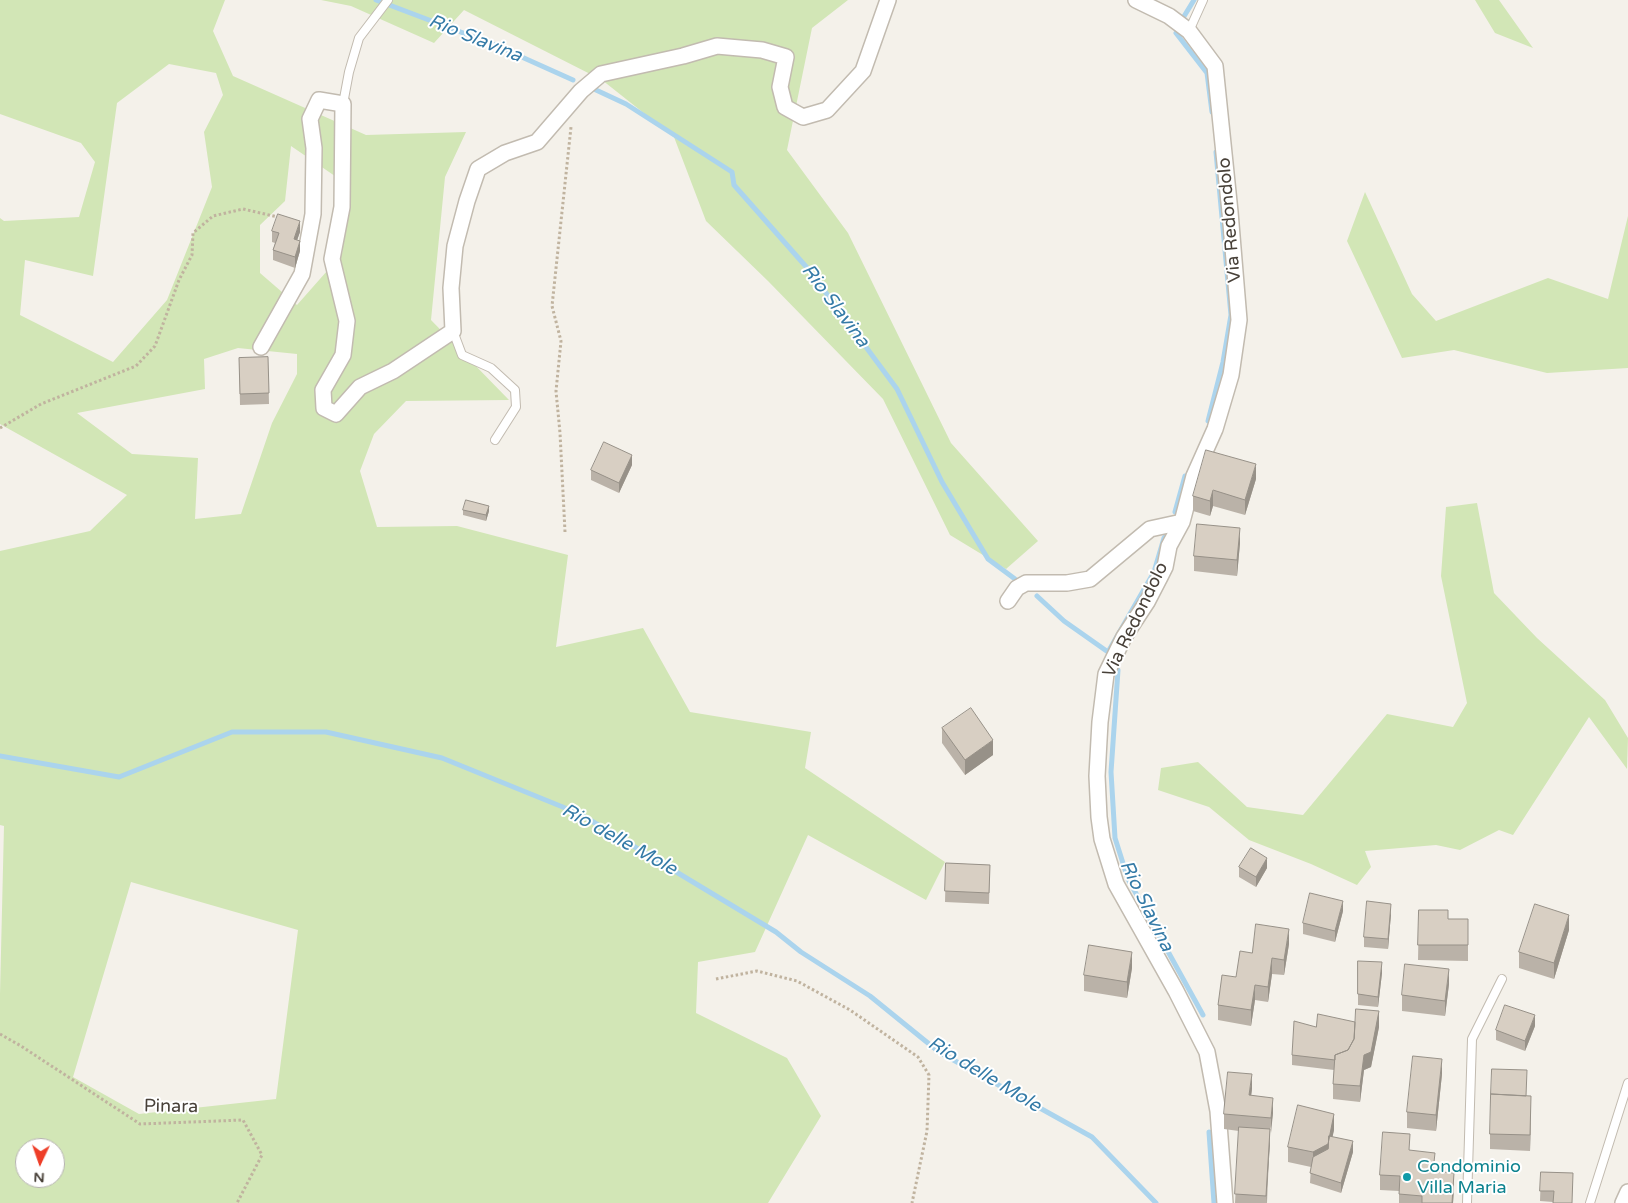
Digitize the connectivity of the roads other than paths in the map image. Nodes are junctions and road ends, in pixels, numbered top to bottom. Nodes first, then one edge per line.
1 (388, 0) edge
2 (888, 0) edge
3 (1136, 0) edge
4 (1203, 0) edge
5 (1189, 31) junction
6 (342, 104) junction
7 (453, 331) junction
8 (261, 347) dead end
9 (495, 440) dead end
10 (1182, 522) junction
11 (1008, 601) dead end
12 (1502, 979) dead end
13 (1628, 1083) edge
14 (1628, 1192) edge
15 (1225, 1203) edge
16 (1467, 1203) edge
17 (1590, 1203) edge
18 (1623, 1203) edge

1 - 6 lane
2 - 7 street
3 - 5 street, Via Redondolo
4 - 5 lane
5 - 10 street, Via Redondolo
6 - 7 street
6 - 8 street
7 - 9 lane
10 - 11 street
10 - 15 street, Via Redondolo
12 - 16 lane
13 - 17 lane
14 - 18 street

